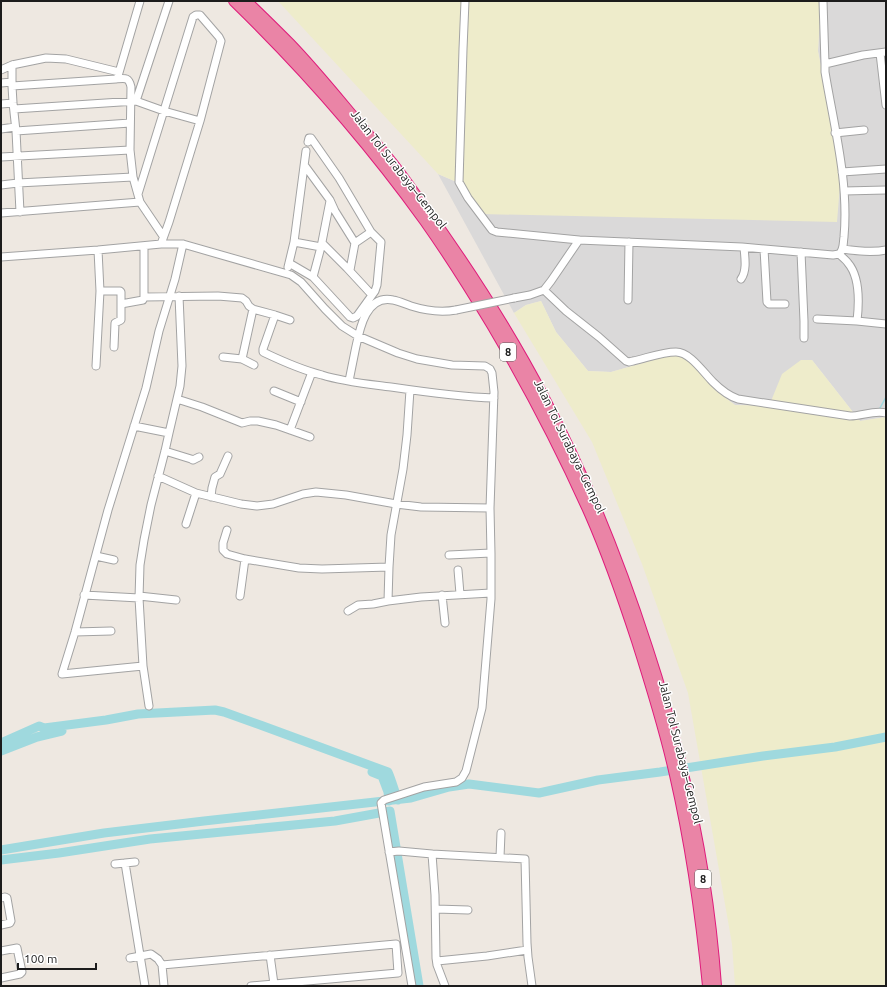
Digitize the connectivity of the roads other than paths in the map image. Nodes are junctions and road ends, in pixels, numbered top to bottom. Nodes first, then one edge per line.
1 (140, 1) edge
2 (170, 1) edge
3 (234, 1) edge
4 (246, 1) edge
5 (465, 1) edge
6 (824, 1) edge
7 (883, 52) edge
8 (824, 64) junction
9 (12, 65) junction
10 (1, 70) edge
11 (118, 76) junction
12 (1, 83) edge
13 (12, 84) junction
14 (134, 101) junction
15 (1, 104) edge
16 (886, 105) edge
17 (13, 106) junction
18 (164, 111) junction
19 (200, 120) junction
20 (130, 123) junction
21 (1, 129) edge
22 (16, 129) junction
23 (864, 130) dead end
24 (836, 133) junction
25 (308, 142) dead end
26 (130, 150) junction
27 (306, 151) dead end
28 (17, 156) junction
29 (1, 157) edge
30 (305, 166) junction
31 (886, 168) edge
32 (842, 172) junction
33 (133, 176) junction
34 (18, 183) junction
35 (1, 185) edge
36 (886, 190) edge
37 (844, 191) junction
38 (138, 194) junction
39 (330, 200) junction
40 (140, 202) junction
41 (20, 212) junction
42 (1, 213) edge
43 (370, 232) junction
44 (163, 236) junction
45 (579, 240) junction
46 (294, 242) junction
47 (355, 243) junction
48 (161, 244) junction
49 (184, 244) junction
50 (321, 245) junction
51 (144, 246) junction
52 (628, 249) junction
53 (764, 249) junction
54 (98, 250) junction
55 (886, 250) edge
56 (841, 252) junction
57 (745, 254) junction
58 (801, 254) junction
59 (1, 257) edge
60 (289, 263) junction
61 (350, 270) junction
62 (286, 274) junction
63 (313, 277) junction
64 (741, 279) dead end
65 (544, 290) junction
66 (100, 291) junction
67 (372, 295) junction
68 (170, 296) junction
69 (179, 296) junction
70 (144, 297) junction
71 (628, 300) dead end
72 (121, 304) junction
73 (785, 304) dead end
74 (253, 309) junction
75 (275, 315) junction
76 (290, 320) dead end
77 (817, 320) dead end
78 (856, 322) junction
79 (886, 324) edge
80 (358, 336) junction
81 (804, 338) dead end
82 (114, 347) dead end
83 (223, 357) dead end
84 (242, 360) junction
85 (254, 365) dead end
86 (96, 366) dead end
87 (312, 372) junction
88 (349, 381) junction
89 (410, 390) junction
90 (274, 391) dead end
91 (494, 398) junction
92 (177, 399) junction
93 (301, 402) junction
94 (886, 413) edge
95 (134, 426) junction
96 (290, 430) junction
97 (169, 433) junction
98 (310, 437) dead end
99 (165, 451) junction
100 (228, 456) dead end
101 (199, 457) dead end
102 (158, 476) junction
103 (196, 493) junction
104 (211, 497) junction
105 (396, 504) junction
106 (490, 508) junction
107 (186, 524) dead end
108 (227, 530) dead end
109 (491, 553) junction
110 (96, 556) junction
111 (449, 556) dead end
112 (245, 559) junction
113 (114, 560) dead end
114 (389, 567) junction
115 (458, 570) dead end
116 (491, 593) junction
117 (460, 594) junction
118 (84, 595) junction
119 (442, 595) junction
120 (240, 596) dead end
121 (139, 597) junction
122 (176, 600) dead end
123 (388, 601) junction
124 (348, 611) dead end
125 (445, 623) dead end
126 (111, 631) dead end
127 (75, 632) junction
128 (143, 666) junction
129 (149, 706) dead end
130 (678, 770) junction
131 (501, 833) dead end
132 (393, 852) junction
133 (432, 854) junction
134 (500, 857) junction
135 (135, 862) dead end
136 (125, 863) junction
137 (115, 864) dead end
138 (1, 898) edge
139 (436, 910) junction
140 (468, 910) dead end
141 (1, 925) edge
142 (527, 950) junction
143 (1, 951) edge
144 (270, 955) junction
145 (140, 956) junction
146 (130, 958) dead end
147 (437, 961) junction
148 (162, 965) junction
149 (1, 978) edge
150 (274, 984) junction
151 (145, 986) edge
152 (164, 986) edge
153 (251, 986) edge
154 (412, 986) edge
155 (445, 986) edge
156 (532, 986) edge
157 (708, 986) edge
158 (716, 986) edge

1 - 11 street
2 - 14 street
3 - 130 highway, Jalan Tol Surabaya–Gempol / 8
4 - 130 highway, Jalan Tol Surabaya–Gempol / 8
5 - 45 street
6 - 8 street
7 - 8 street
7 - 16 street
8 - 24 street
9 - 10 street
9 - 11 street
9 - 13 street
11 - 13 street
11 - 14 street
12 - 13 street
13 - 17 street
14 - 17 street
14 - 18 street
14 - 20 street
15 - 17 street
17 - 22 street
18 - 19 street
18 - 19 street
18 - 38 street
19 - 44 street
20 - 22 street
20 - 26 street
21 - 22 street
22 - 28 street
23 - 24 street
24 - 32 street
25 - 43 street
26 - 28 street
26 - 33 street
27 - 30 street
28 - 29 street
28 - 34 street
30 - 39 street
30 - 46 street
31 - 32 street
32 - 37 street
33 - 34 street
33 - 38 street
34 - 35 street
34 - 41 street
36 - 37 street
37 - 56 street
38 - 40 street
39 - 47 street
39 - 50 street
40 - 41 street
40 - 44 street
41 - 42 street
43 - 47 street
43 - 67 street
44 - 48 street
45 - 52 street
45 - 65 street
46 - 50 street
46 - 60 street
47 - 61 street
48 - 49 street
48 - 51 street
49 - 62 street
49 - 68 street
50 - 61 street
50 - 63 street
51 - 54 street
51 - 70 street
52 - 57 street
52 - 71 street
53 - 57 street
53 - 58 street
53 - 73 street
54 - 59 street
54 - 66 street
55 - 56 street
56 - 58 street
56 - 78 street
57 - 64 street
58 - 81 street
60 - 62 street
60 - 63 street
61 - 67 street
62 - 80 street
63 - 67 street
65 - 80 street, bridge
65 - 94 street
66 - 72 street
66 - 86 street
68 - 69 street
68 - 70 street
68 - 95 street
69 - 74 street
69 - 92 street
70 - 72 street
72 - 82 street
74 - 75 street
74 - 84 street
75 - 76 street
75 - 87 street
77 - 78 street
78 - 79 street
80 - 88 street
80 - 91 street
83 - 84 street
84 - 85 street
87 - 88 street
87 - 93 street
88 - 89 street
89 - 91 street
89 - 105 street
90 - 93 street
91 - 106 street
92 - 96 street
92 - 97 street
93 - 96 street
95 - 97 street
95 - 110 street
96 - 98 street
97 - 99 street
99 - 101 street
99 - 102 street
100 - 104 street
102 - 103 street
102 - 121 street
103 - 104 street
103 - 107 street
104 - 105 street
105 - 106 street
105 - 114 street
106 - 109 street
108 - 112 street
109 - 111 street
109 - 116 street
110 - 113 street
110 - 118 street
112 - 114 street
112 - 120 street
114 - 123 street
115 - 117 street
116 - 117 street
116 - 132 street
117 - 119 street
118 - 121 street
118 - 127 street
119 - 123 street
119 - 125 street
121 - 122 street
121 - 128 street
123 - 124 street
126 - 127 street
127 - 128 street
128 - 129 street
130 - 157 highway, Jalan Tol Surabaya–Gempol / 8
130 - 158 highway, Jalan Tol Surabaya–Gempol / 8
131 - 134 street
132 - 133 street
132 - 154 street
133 - 134 street
133 - 139 street
134 - 142 street
135 - 136 street
136 - 137 street
136 - 145 street
138 - 141 street
139 - 140 street
139 - 147 street
142 - 147 street
142 - 156 street
143 - 149 street
144 - 148 street
144 - 150 street
144 - 150 street
145 - 146 street
145 - 148 street
145 - 151 street
147 - 155 street
148 - 152 street
150 - 153 street

